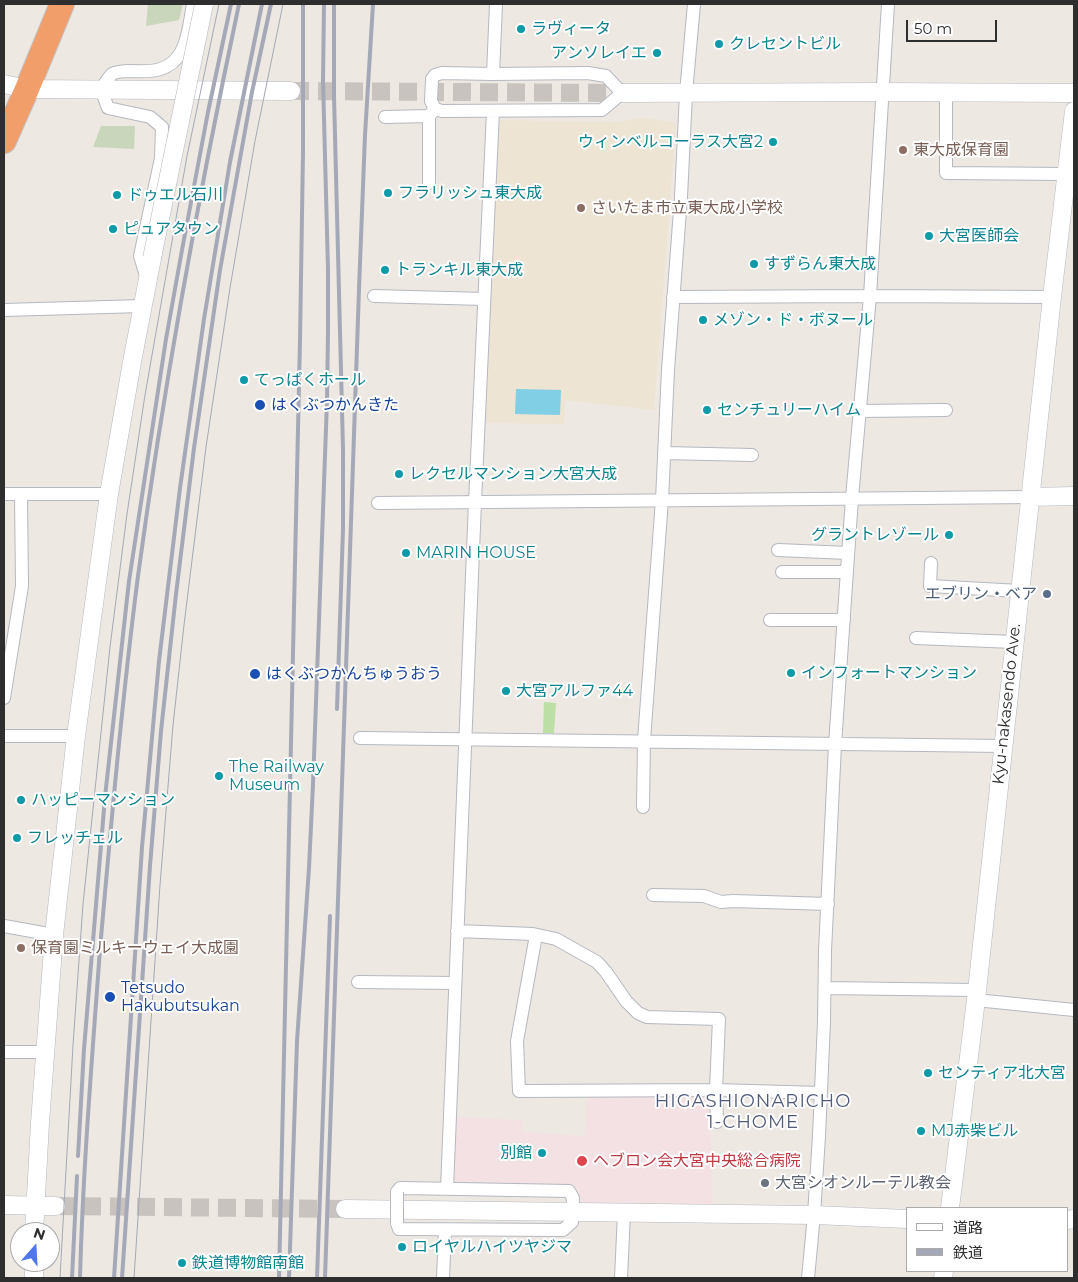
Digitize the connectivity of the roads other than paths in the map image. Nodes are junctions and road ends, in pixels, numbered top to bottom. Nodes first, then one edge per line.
1 (62, 4) edge
2 (193, 4) edge
3 (204, 4) edge
4 (496, 4) edge
5 (694, 4) edge
6 (888, 4) edge
7 (493, 74) junction
8 (4, 84) edge
9 (27, 89) junction
10 (101, 90) junction
11 (291, 91) tunnel mouth
12 (883, 92) junction
13 (946, 92) junction
14 (622, 93) junction
15 (686, 93) junction
16 (1074, 93) edge
17 (493, 111) junction
18 (1074, 111) edge
19 (432, 112) junction
20 (386, 117) dead end
21 (4, 141) edge
22 (1066, 174) junction
23 (428, 183) dead end
24 (147, 282) junction
25 (374, 296) dead end
26 (870, 296) junction
27 (673, 297) junction
28 (1052, 297) junction
29 (484, 299) junction
30 (142, 306) junction
31 (4, 310) edge
32 (946, 410) dead end
33 (860, 411) junction
34 (664, 453) junction
35 (752, 455) dead end
36 (4, 494) edge
37 (109, 494) junction
38 (21, 495) junction
39 (1074, 496) edge
40 (1030, 497) junction
41 (852, 498) junction
42 (662, 500) junction
43 (475, 502) junction
44 (378, 503) dead end
45 (778, 550) dead end
46 (848, 553) junction
47 (931, 564) dead end
48 (782, 572) dead end
49 (847, 572) junction
50 (1020, 591) junction
51 (770, 620) dead end
52 (844, 620) junction
53 (916, 638) dead end
54 (1014, 642) junction
55 (7, 653) edge
56 (4, 698) edge
57 (4, 736) edge
58 (76, 736) junction
59 (360, 738) dead end
60 (466, 739) junction
61 (644, 740) junction
62 (835, 745) junction
63 (1003, 746) junction
64 (643, 807) dead end
65 (653, 895) dead end
66 (828, 904) junction
67 (4, 926) edge
68 (457, 931) junction
69 (54, 935) junction
70 (536, 935) junction
71 (358, 982) dead end
72 (455, 983) junction
73 (825, 988) junction
74 (976, 995) junction
75 (1074, 1010) edge
76 (4, 1052) edge
77 (46, 1052) junction
78 (716, 1090) junction
79 (821, 1093) junction
80 (717, 1122) dead end
81 (447, 1189) junction
82 (4, 1205) edge
83 (35, 1206) junction
84 (56, 1206) tunnel mouth
85 (950, 1207) edge
86 (345, 1208) tunnel mouth
87 (572, 1211) junction
88 (624, 1213) junction
89 (814, 1215) junction
90 (906, 1219) edge
91 (34, 1222) edge
92 (445, 1230) junction
93 (443, 1278) edge
94 (621, 1278) edge
95 (808, 1278) edge

1 - 9 highway
2 - 10 street
3 - 24 street, bridge
4 - 7 street
5 - 15 street
6 - 12 street
7 - 14 street
7 - 19 street
8 - 9 street
9 - 10 street
9 - 21 highway
10 - 11 street
10 - 24 street
12 - 13 street
12 - 15 street
12 - 26 street
13 - 16 street
13 - 22 street
14 - 15 street
14 - 17 street
15 - 27 street
17 - 19 street
17 - 29 street
18 - 22 street, Kyu-nakasendo Ave.
19 - 20 street
19 - 23 street
22 - 28 street, Kyu-nakasendo Ave.
24 - 30 street
25 - 29 street
26 - 27 street
26 - 28 street
26 - 33 street
27 - 34 street
28 - 40 street, Kyu-nakasendo Ave.
29 - 43 street
30 - 31 street
30 - 37 street
32 - 33 street
33 - 41 street
34 - 35 street
34 - 42 street
36 - 38 street
37 - 38 street
37 - 58 street
38 - 55 street
39 - 40 street
40 - 41 street
40 - 50 street, Kyu-nakasendo Ave.
41 - 42 street
41 - 46 street
42 - 43 street
42 - 61 street
43 - 44 street
43 - 60 street
45 - 46 street
46 - 49 street
47 - 50 street
48 - 49 street
49 - 52 street
50 - 54 street, Kyu-nakasendo Ave.
51 - 52 street
52 - 62 street
53 - 54 street
54 - 63 street, Kyu-nakasendo Ave.
55 - 56 street
57 - 58 street
58 - 69 street
59 - 60 street
60 - 61 street
60 - 68 street
61 - 62 street
61 - 64 street
62 - 63 street
62 - 66 street
63 - 74 street, Kyu-nakasendo Ave.
65 - 66 street
66 - 73 street
67 - 69 street
68 - 70 street
68 - 72 street
69 - 77 street
70 - 78 street
70 - 78 street
71 - 72 street
72 - 81 street
73 - 74 street
73 - 79 street
74 - 75 street
74 - 85 street, Kyu-nakasendo Ave.
76 - 77 street
77 - 83 street
78 - 79 street
78 - 80 street
79 - 89 street
81 - 87 street
81 - 92 street, bridge
82 - 83 street
83 - 84 street
83 - 91 street
86 - 87 street
87 - 88 street
87 - 92 street
88 - 89 street
88 - 94 street
89 - 90 street
89 - 95 street
92 - 93 street

